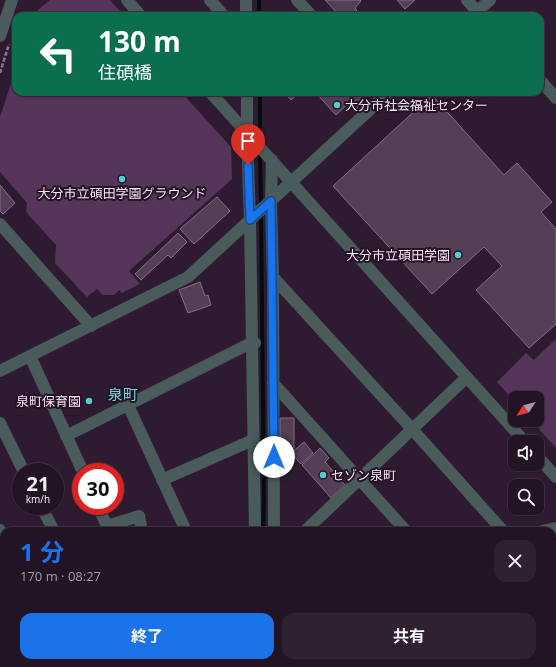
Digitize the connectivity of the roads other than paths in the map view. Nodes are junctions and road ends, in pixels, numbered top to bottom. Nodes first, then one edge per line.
1 (127, 0) edge
2 (210, 0) edge
3 (246, 0) edge
4 (297, 0) edge
5 (467, 0) edge
6 (490, 0) edge
7 (8, 1) edge
8 (138, 12) edge
9 (220, 12) edge
10 (246, 12) edge
11 (308, 12) edge
12 (476, 12) edge
13 (479, 12) edge
14 (6, 38) edge
15 (544, 84) edge
16 (214, 96) edge
17 (247, 96) edge
18 (383, 96) edge
19 (556, 98) edge
20 (250, 136) junction
21 (270, 158) junction
22 (291, 182) junction
23 (268, 203) junction
24 (252, 218) junction
25 (0, 224) edge
26 (273, 277) junction
27 (91, 326) junction
28 (253, 343) junction
29 (30, 356) junction
30 (0, 371) edge
31 (467, 377) junction
32 (274, 383) junction
33 (128, 405) junction
34 (0, 423) edge
35 (412, 429) junction
36 (519, 435) edge
37 (66, 436) junction
38 (253, 440) junction
39 (20, 463) edge
40 (78, 463) edge
41 (544, 464) edge
42 (556, 477) edge
43 (360, 479) junction
44 (162, 480) junction
45 (46, 515) edge
46 (102, 515) edge
47 (52, 527) edge
48 (141, 527) edge
49 (184, 527) edge
50 (254, 527) edge
51 (274, 527) edge
52 (309, 527) edge
53 (402, 527) edge
54 (499, 527) edge

1 - 8 street
2 - 9 street
3 - 10 street
4 - 11 street
5 - 12 street
6 - 13 street
7 - 14 street
15 - 19 street
16 - 20 street
17 - 20 street
18 - 22 street
20 - 21 street
20 - 24 street
21 - 22 street
21 - 23 street
22 - 23 street
22 - 31 street
23 - 24 street
23 - 26 street
24 - 27 street
24 - 28 street
25 - 27 street
26 - 32 street
26 - 35 street
27 - 29 street
28 - 33 street
28 - 38 street
29 - 30 street
29 - 37 street
31 - 35 street
31 - 36 street
32 - 43 street
32 - 51 street
33 - 37 street
33 - 44 street
34 - 39 street
35 - 43 street
35 - 54 street
37 - 40 street
38 - 44 street
38 - 50 street
41 - 42 street
43 - 52 street
43 - 53 street
44 - 49 street
45 - 47 street
46 - 48 street

